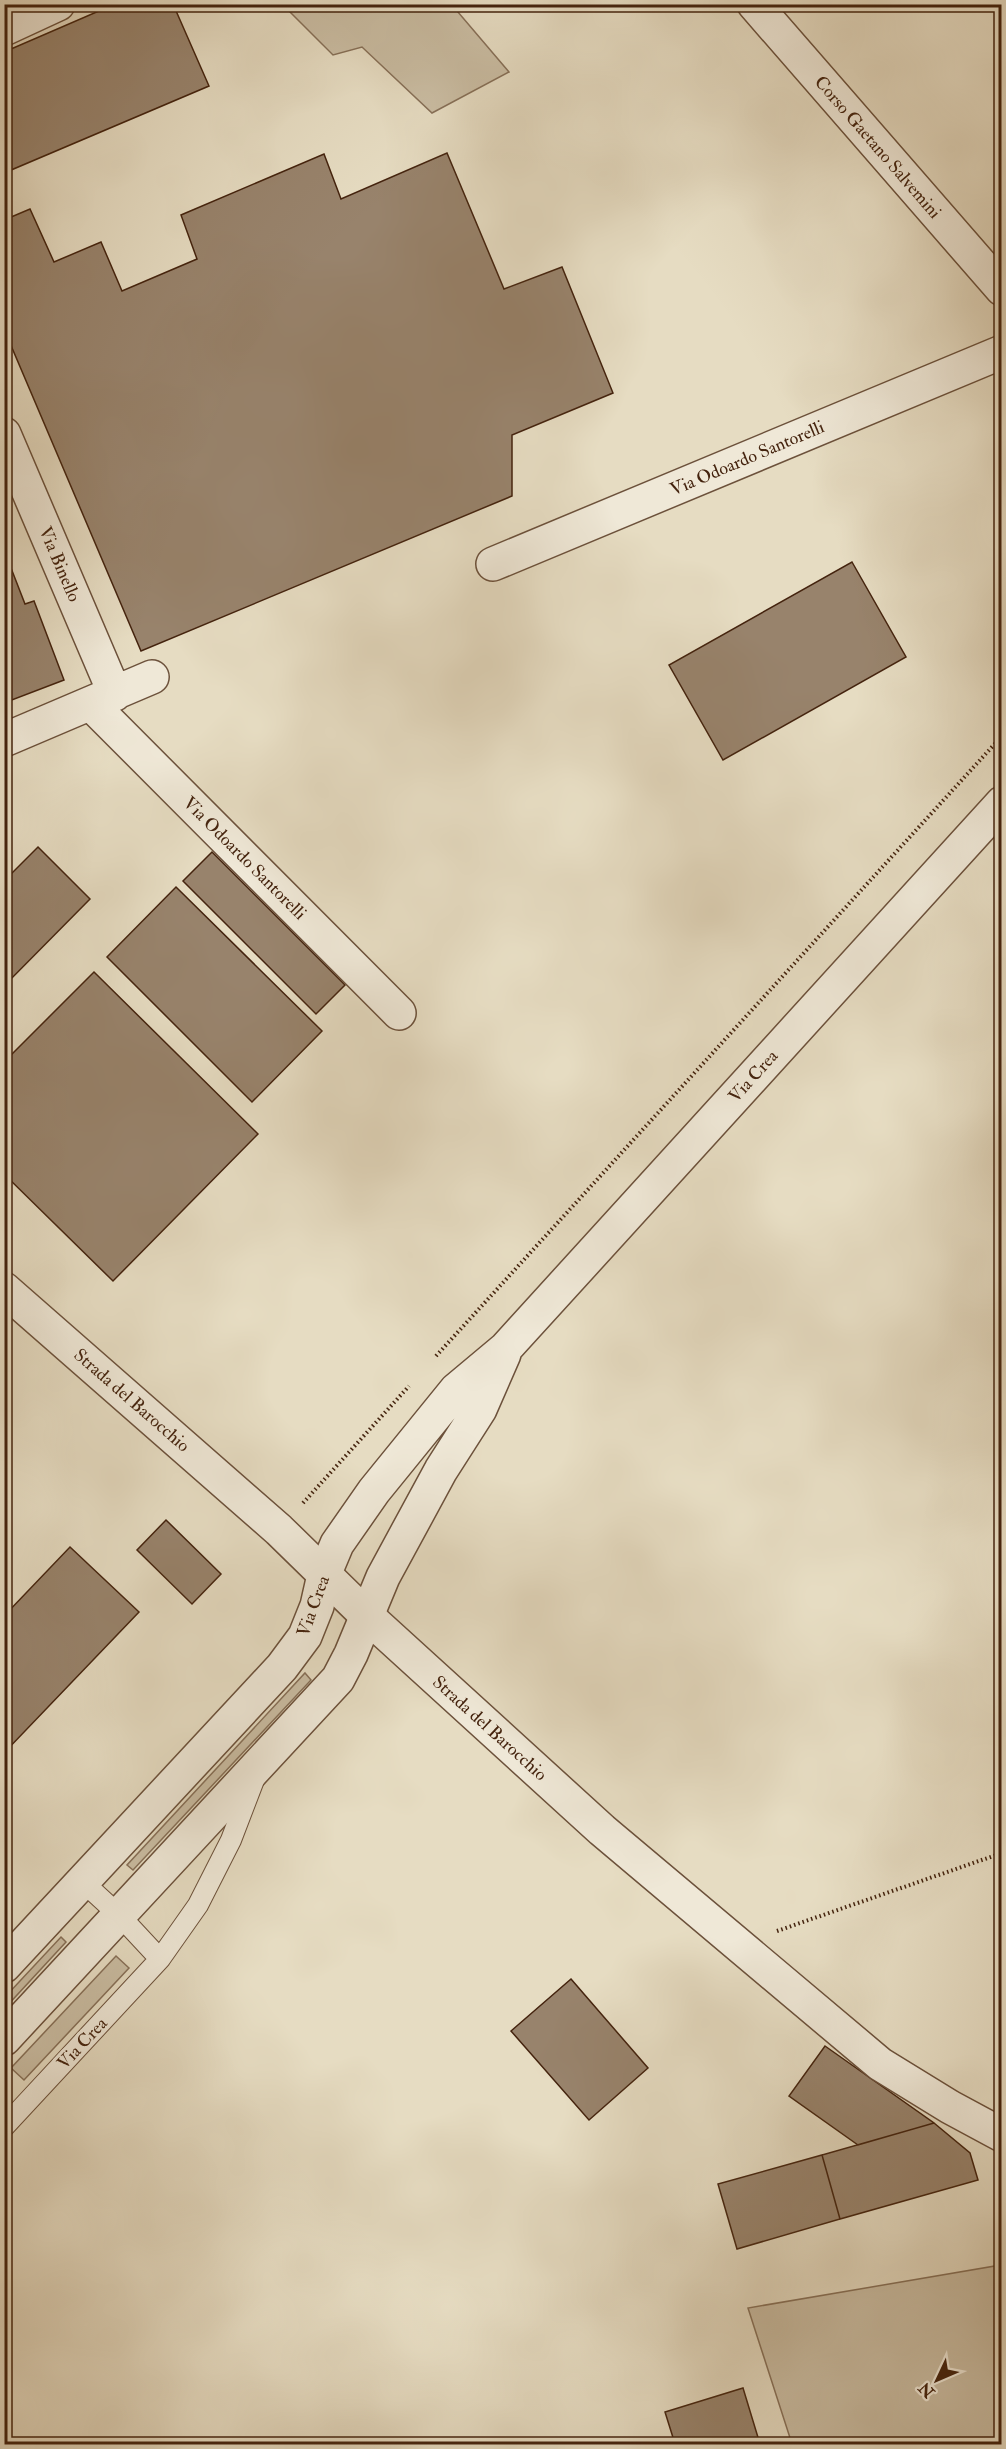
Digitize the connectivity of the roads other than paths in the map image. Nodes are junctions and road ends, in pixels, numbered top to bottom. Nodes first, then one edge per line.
1 (58, 4) edge
2 (754, 4) edge
3 (4, 29) edge
4 (1002, 289) edge
5 (1002, 352) edge
6 (4, 434) edge
7 (493, 564) dead end
8 (152, 677) dead end
9 (103, 699) junction
10 (4, 740) edge
11 (1002, 803) edge
12 (399, 1013) dead end
13 (4, 1289) edge
14 (506, 1349) junction
15 (324, 1575) junction
16 (366, 1615) junction
17 (260, 1765) junction
18 (82, 1882) junction
19 (120, 1916) junction
20 (10, 1955) edge
21 (160, 1959) junction
22 (4, 2039) edge
23 (4, 2127) edge
24 (1002, 2135) edge

1 - 3 street
2 - 4 street, Corso Gaetano Salvemini
5 - 7 street, Via Odoardo Santorelli
6 - 9 street, Via Binello
8 - 9 street
9 - 10 street
9 - 12 street, Via Odoardo Santorelli
11 - 14 street, Via Crea
13 - 15 street, Strada del Barocchio
14 - 15 street, Via Crea
14 - 16 street, Via Crea
15 - 16 street, Strada del Barocchio
15 - 18 street, Via Crea
16 - 17 street, Via Crea
16 - 24 street, Strada del Barocchio
17 - 19 street, Via Crea
17 - 21 lane, Via Crea
18 - 19 lane
18 - 20 street, Via Crea
19 - 21 lane
19 - 22 street, Via Crea
21 - 23 lane, Via Crea

